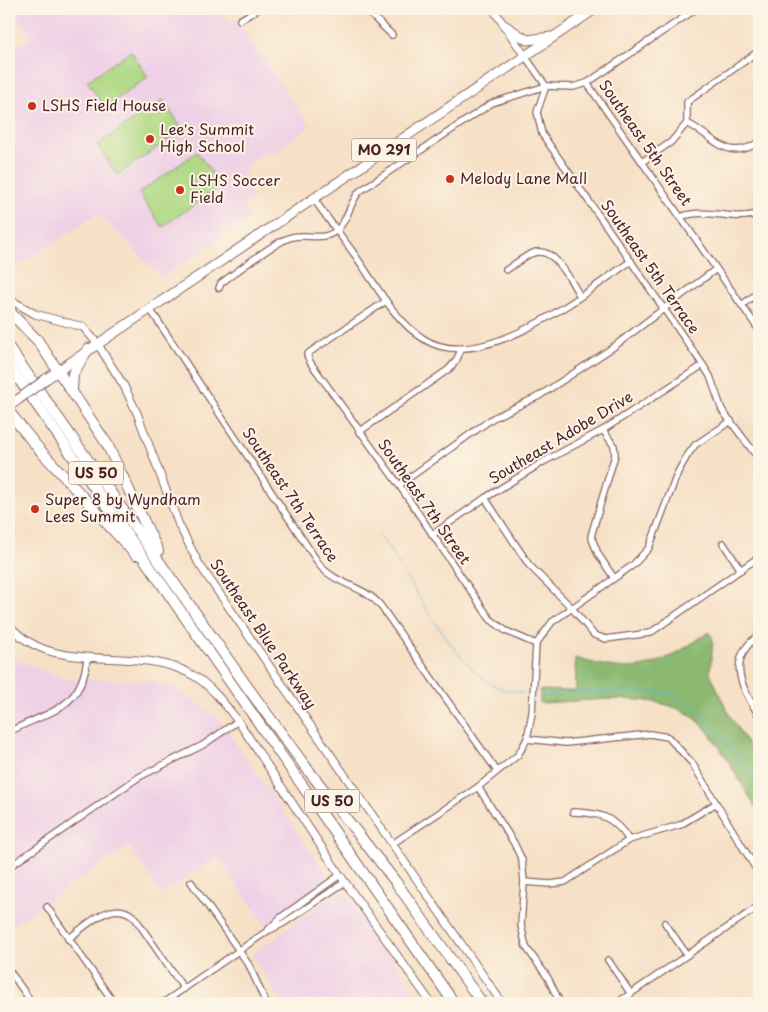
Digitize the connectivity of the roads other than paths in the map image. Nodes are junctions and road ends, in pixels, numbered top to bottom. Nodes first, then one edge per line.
1 (258, 9) edge
2 (365, 9) edge
3 (493, 9) edge
4 (595, 9) edge
5 (696, 9) edge
6 (240, 20) dead end
7 (504, 25) junction
8 (392, 35) dead end
9 (556, 35) junction
10 (759, 51) edge
11 (525, 56) junction
12 (587, 83) junction
13 (546, 86) junction
14 (687, 123) junction
15 (759, 142) edge
16 (642, 162) junction
17 (314, 199) junction
18 (759, 213) edge
19 (680, 217) junction
20 (336, 230) junction
21 (631, 261) junction
22 (716, 269) junction
23 (506, 270) dead end
24 (219, 288) dead end
25 (759, 292) edge
26 (580, 296) junction
27 (9, 299) edge
28 (386, 301) junction
29 (742, 305) junction
30 (663, 308) junction
31 (150, 309) junction
32 (9, 311) edge
33 (759, 330) edge
34 (93, 346) junction
35 (9, 348) edge
36 (461, 350) junction
37 (9, 365) edge
38 (703, 365) junction
39 (59, 370) junction
40 (72, 390) junction
41 (9, 406) edge
42 (9, 412) edge
43 (731, 421) junction
44 (603, 430) junction
45 (359, 432) junction
46 (759, 459) edge
47 (399, 484) junction
48 (485, 498) junction
49 (432, 535) junction
50 (723, 543) dead end
51 (759, 557) edge
52 (742, 570) junction
53 (614, 578) junction
54 (184, 597) junction
55 (571, 607) junction
56 (187, 618) junction
57 (9, 625) edge
58 (759, 635) edge
59 (536, 644) junction
60 (87, 658) junction
61 (759, 716) edge
62 (238, 721) junction
63 (9, 732) edge
64 (527, 739) junction
65 (497, 771) junction
66 (478, 787) junction
67 (715, 804) junction
68 (573, 812) dead end
69 (629, 840) junction
70 (392, 844) junction
71 (9, 867) edge
72 (759, 874) edge
73 (340, 875) junction
74 (192, 882) dead end
75 (345, 882) junction
76 (524, 882) junction
77 (759, 906) edge
78 (47, 907) dead end
79 (665, 923) dead end
80 (266, 932) junction
81 (68, 939) junction
82 (240, 950) junction
83 (687, 955) junction
84 (608, 960) dead end
85 (9, 970) edge
86 (184, 989) junction
87 (631, 994) junction
88 (32, 1003) edge
89 (114, 1003) edge
90 (163, 1003) edge
91 (266, 1003) edge
92 (432, 1003) edge
93 (454, 1003) edge
94 (482, 1003) edge
95 (502, 1003) edge
96 (560, 1003) edge
97 (617, 1003) edge

1 - 6 street
2 - 8 street
3 - 7 street
4 - 9 main road, MO 291
5 - 12 street
7 - 9 main road
7 - 11 street
9 - 11 main road, MO 291
10 - 14 street
11 - 13 street
11 - 17 main road, MO 291
12 - 13 street, Southeast 5th Street
12 - 16 street, Southeast 5th Street
13 - 20 street, Southeast 5th Street
13 - 21 street, Southeast 5th Terrace
14 - 15 street
14 - 16 street
16 - 19 street, Southeast 5th Street
17 - 20 street
17 - 31 main road, MO 291
18 - 19 street
19 - 22 street, Southeast 5th Street
20 - 24 street
20 - 28 street
21 - 26 street
21 - 30 street, Southeast 5th Terrace
22 - 29 street, Southeast 5th Street
22 - 30 street
23 - 26 street
25 - 29 street
26 - 36 street
27 - 34 street, Southeast Blue Parkway
28 - 36 street
28 - 45 street, Southeast 7th Street
29 - 33 street, Southeast 5th Street
30 - 38 street, Southeast 5th Terrace
30 - 47 street
31 - 34 main road, MO 291
31 - 65 street, Southeast 7th Terrace
32 - 39 highway
34 - 39 main road, MO 291
34 - 40 highway
34 - 70 street, Southeast Blue Parkway
35 - 54 highway, US 50
36 - 45 street
37 - 56 highway, US 50
38 - 43 street, Southeast 5th Terrace
38 - 44 street, Southeast Adobe Drive
39 - 40 highway
39 - 41 main road, bridge
40 - 54 highway
42 - 56 highway
43 - 46 street, Southeast 5th Terrace
43 - 53 street
44 - 48 street, Southeast Adobe Drive
44 - 53 street
45 - 47 street, Southeast 7th Street
47 - 49 street, Southeast 7th Street
48 - 49 street, Southeast Adobe Drive
48 - 55 street
49 - 59 street, Southeast 7th Street
50 - 52 street
51 - 52 street
52 - 55 street
53 - 55 street
54 - 94 highway, US 50
55 - 59 street
56 - 93 highway, US 50
57 - 60 street
58 - 61 street
59 - 64 street
60 - 62 street
60 - 63 street
62 - 71 street
62 - 73 street
64 - 65 street
64 - 67 street
65 - 66 street
66 - 70 street
66 - 76 street
67 - 69 street
67 - 72 street
68 - 69 street
69 - 76 street
70 - 95 street, Southeast Blue Parkway
73 - 75 street
73 - 80 street
74 - 82 street
75 - 80 street
75 - 92 street
76 - 96 street
77 - 83 street
78 - 81 street
79 - 83 street
80 - 82 street
81 - 86 street
81 - 89 street
82 - 86 street
82 - 91 street
83 - 87 street
84 - 87 street
85 - 88 street
86 - 90 street
87 - 97 street

